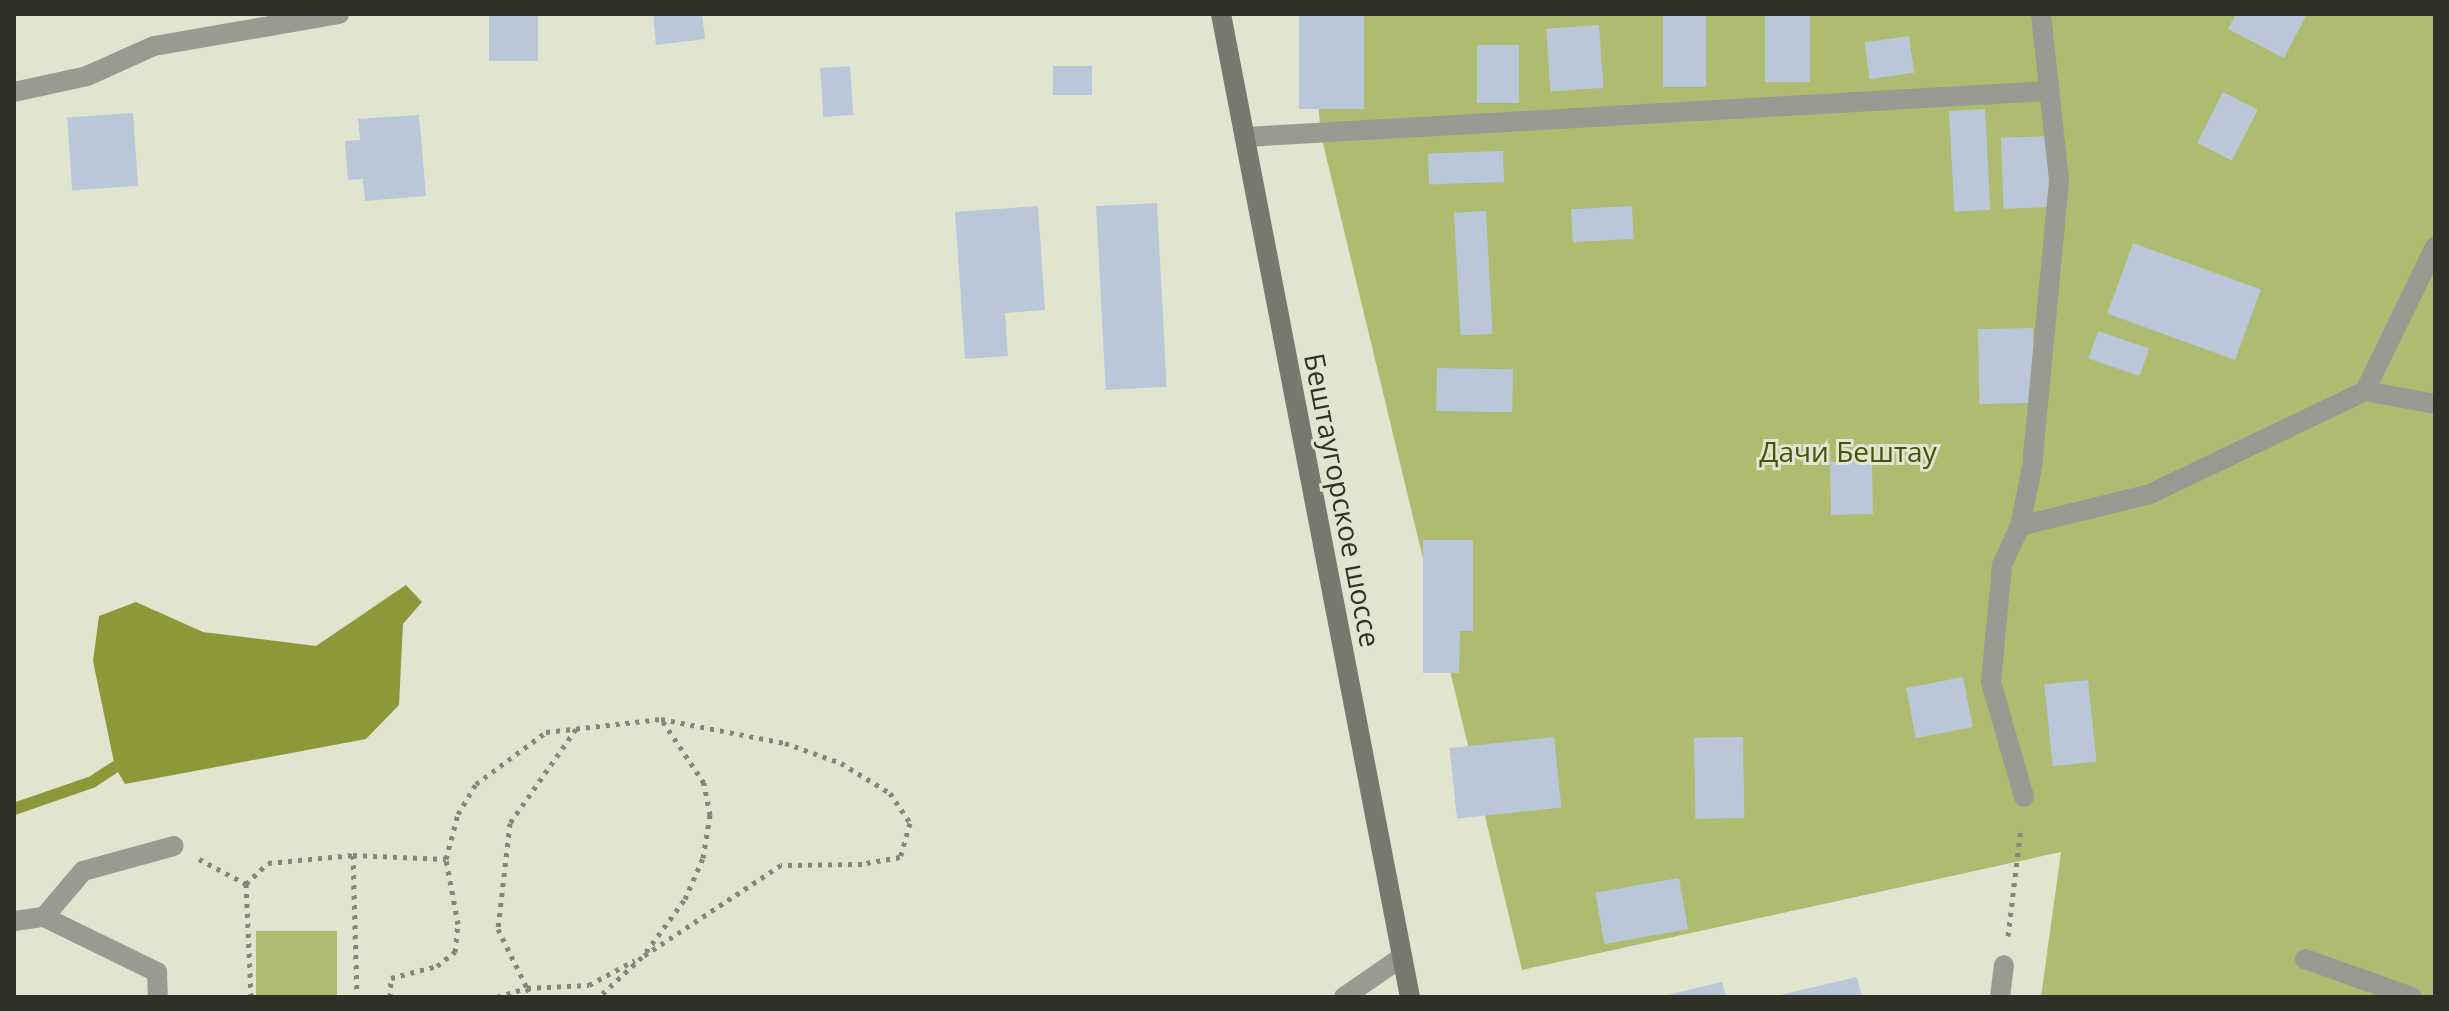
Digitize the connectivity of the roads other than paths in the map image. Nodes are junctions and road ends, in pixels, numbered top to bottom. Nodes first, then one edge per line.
1 (339, 14) edge
2 (1221, 14) edge
3 (2041, 14) edge
4 (2048, 91) junction
5 (14, 92) edge
6 (1245, 137) junction
7 (2435, 247) edge
8 (2365, 391) junction
9 (2435, 404) edge
10 (2020, 526) junction
11 (2024, 797) road end
12 (174, 846) road end
13 (44, 917) junction
14 (14, 921) edge
15 (1402, 957) junction
16 (2305, 959) dead end
17 (2004, 965) road end
18 (158, 997) edge
19 (1344, 997) edge
20 (1410, 997) edge
21 (2000, 997) edge
22 (2412, 997) edge

1 - 5 street
2 - 6 main road, Бештаугорское шоссе
3 - 4 street
4 - 6 street
4 - 10 street
6 - 15 main road, Бештаугорское шоссе
7 - 8 street
8 - 9 street
8 - 10 street
10 - 11 street
12 - 13 street
13 - 14 street
13 - 18 street
15 - 19 street
15 - 20 main road, Бештаугорское шоссе
16 - 22 street
17 - 21 street

